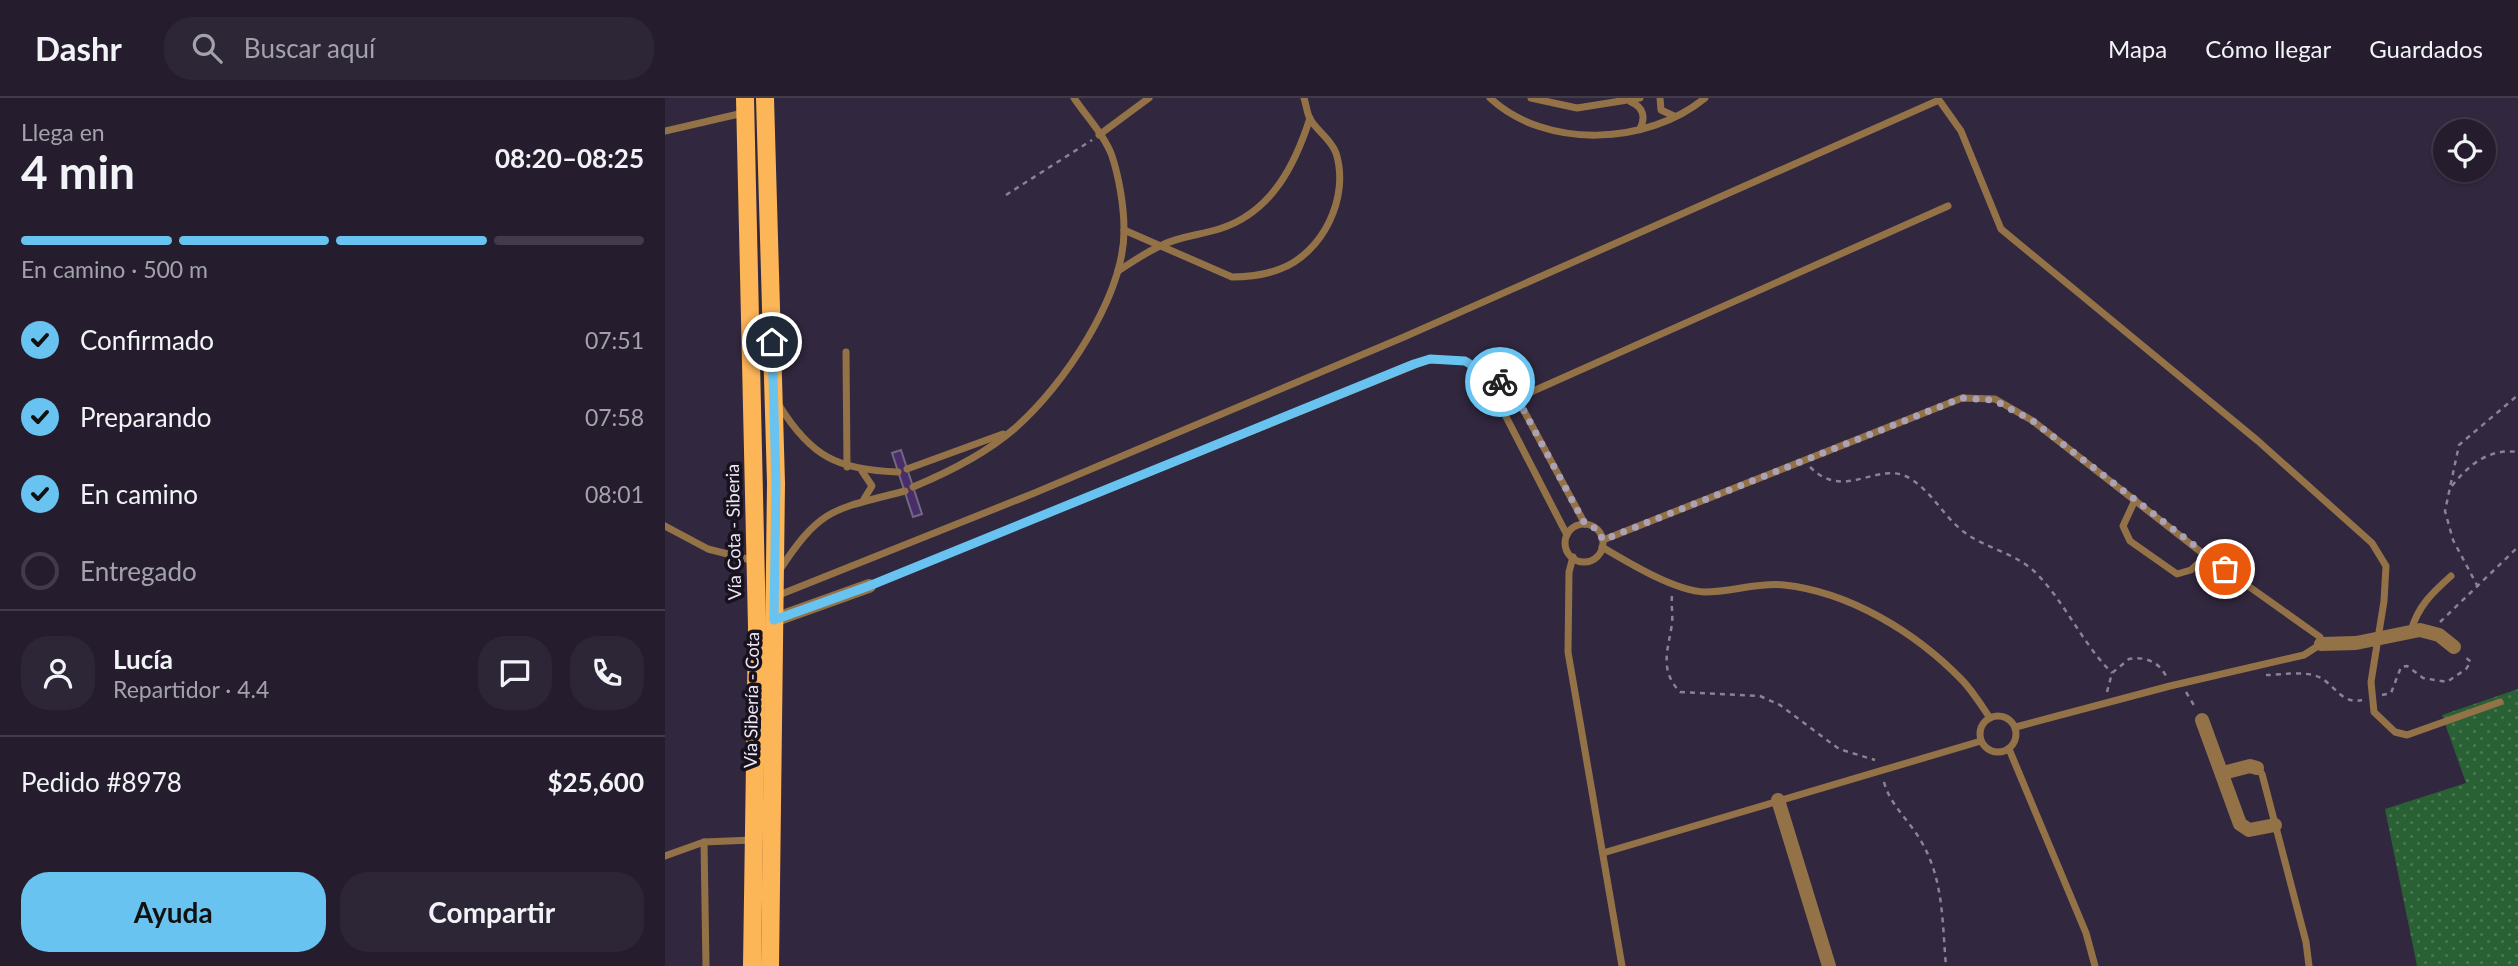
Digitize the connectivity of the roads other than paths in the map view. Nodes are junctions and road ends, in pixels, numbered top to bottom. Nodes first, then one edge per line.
1 (765, 98) edge
2 (1074, 98) edge
3 (1149, 98) edge
4 (1304, 98) edge
5 (1490, 98) edge
6 (1531, 98) edge
7 (1640, 98) edge
8 (1660, 98) edge
9 (1706, 98) edge
10 (1631, 102) junction
11 (745, 105) edge
12 (1675, 117) junction
13 (1310, 118) junction
14 (1639, 129) junction
15 (665, 131) edge
16 (1099, 135) junction
17 (1948, 206) dead end
18 (1125, 230) junction
19 (1162, 244) junction
20 (1118, 271) junction
21 (846, 352) dead end
22 (1485, 376) junction
23 (774, 396) junction
24 (1517, 398) junction
25 (1502, 405) junction
26 (1013, 430) junction
27 (846, 467) junction
28 (907, 469) dead end
29 (862, 471) junction
30 (898, 472) dead end
31 (913, 487) dead end
32 (905, 491) dead end
33 (2135, 500) junction
34 (861, 502) junction
35 (1585, 524) junction
36 (665, 526) edge
37 (1567, 535) junction
38 (1602, 544) junction
39 (2206, 556) junction
40 (1573, 557) junction
41 (755, 561) junction
42 (2451, 576) dead end
43 (774, 578) junction
44 (869, 586) joint
45 (774, 598) junction
46 (774, 620) junction
47 (2411, 632) junction
48 (2321, 643) junction
49 (2454, 647) road end
50 (2500, 702) dead end
51 (1990, 718) junction
52 (2203, 720) dead end
53 (2016, 727) junction
54 (1981, 741) junction
55 (2009, 749) junction
56 (2257, 768) joint
57 (2223, 774) junction
58 (1778, 800) junction
59 (2275, 825) junction
60 (752, 840) junction
61 (703, 842) junction
62 (1603, 853) junction
63 (665, 856) edge
64 (706, 966) edge
65 (752, 966) edge
66 (771, 966) edge
67 (1622, 966) edge
68 (1829, 966) edge
69 (2095, 966) edge
70 (2309, 966) edge

1 - 23 main road, Vía Sibería - Cota
2 - 16 lane
3 - 16 lane
4 - 13 lane
5 - 14 lane
6 - 10 lane
7 - 10 lane
8 - 12 lane
9 - 12 lane
10 - 14 lane
11 - 15 lane
11 - 41 main road, Vía Cota - Siberia
12 - 14 lane
13 - 19 lane
13 - 19 lane
16 - 18 lane
17 - 24 lane
18 - 19 lane
18 - 20 lane
19 - 20 lane
20 - 26 lane
21 - 27 lane
22 - 24 lane
22 - 25 lane
22 - 44 lane
23 - 27 lane
23 - 43 main road, Vía Sibería - Cota
24 - 25 lane
24 - 35 lane
25 - 37 lane
26 - 28 lane
26 - 31 lane
27 - 29 lane
29 - 30 lane
29 - 34 lane
32 - 34 lane
33 - 38 lane
33 - 39 lane
33 - 39 lane
34 - 43 lane
35 - 37 lane
35 - 38 lane
36 - 41 lane
37 - 40 lane
38 - 40 lane
38 - 51 lane
39 - 48 lane
40 - 62 lane
41 - 60 main road, Vía Cota - Siberia
42 - 47 lane
43 - 45 main road, Vía Sibería - Cota
44 - 46 street
45 - 46 main road, Vía Sibería - Cota
45 - 50 lane
46 - 66 main road, Vía Sibería - Cota
47 - 48 street
47 - 49 street
48 - 53 lane
51 - 53 lane
51 - 54 lane
52 - 57 street
53 - 55 lane
54 - 55 lane
54 - 58 lane
55 - 69 lane
56 - 57 street
56 - 59 lane
57 - 59 street
58 - 62 lane
58 - 68 street
59 - 70 lane
60 - 61 lane
60 - 65 main road, Vía Cota - Siberia
61 - 63 lane
61 - 64 lane
62 - 67 lane

